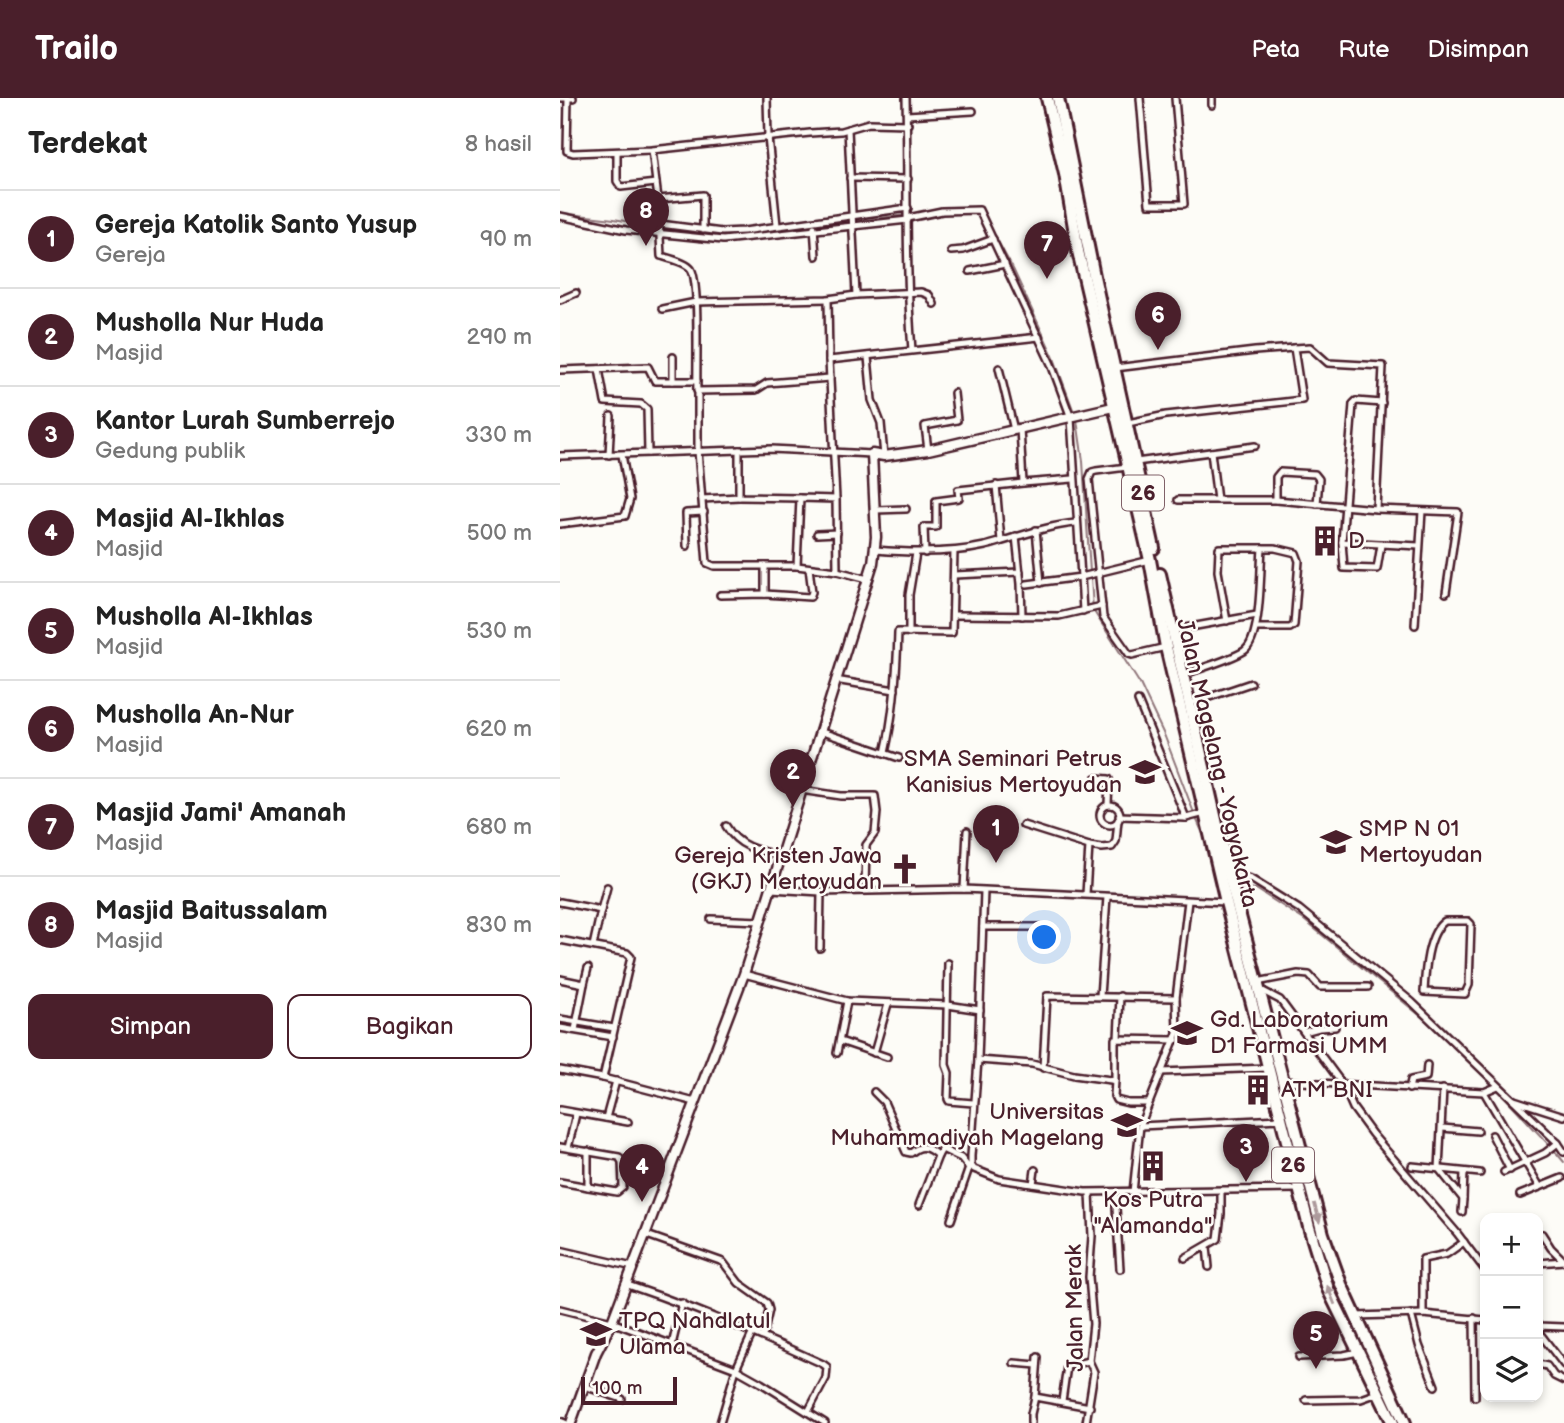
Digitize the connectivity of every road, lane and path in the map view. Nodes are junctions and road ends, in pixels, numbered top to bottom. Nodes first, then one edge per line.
1 (560, 98) edge
2 (570, 98) edge
3 (767, 98) edge
4 (906, 98) edge
5 (1047, 98) edge
6 (1058, 98) edge
7 (1140, 98) edge
8 (1175, 98) edge
9 (973, 110) dead end
10 (906, 115) junction
11 (908, 124) junction
12 (848, 129) junction
13 (768, 137) junction
14 (652, 150) junction
15 (617, 152) junction
16 (850, 178) junction
17 (908, 179) junction
18 (656, 183) junction
19 (658, 199) junction
20 (908, 215) junction
21 (560, 216) edge
22 (853, 221) junction
23 (777, 225) junction
24 (813, 225) junction
25 (660, 229) junction
26 (703, 230) junction
27 (992, 239) junction
28 (951, 251) dead end
29 (816, 256) dead end
30 (1005, 264) junction
31 (970, 271) dead end
32 (908, 292) junction
33 (576, 293) dead end
34 (856, 295) junction
35 (828, 299) junction
36 (560, 300) edge
37 (696, 302) junction
38 (934, 304) dead end
39 (662, 309) dead end
40 (1037, 337) junction
41 (1294, 348) junction
42 (912, 350) junction
43 (673, 357) dead end
44 (868, 357) junction
45 (830, 360) junction
46 (999, 368) dead end
47 (1115, 368) junction
48 (599, 369) junction
49 (560, 370) edge
50 (830, 378) junction
51 (697, 380) junction
52 (673, 381) junction
53 (698, 392) junction
54 (954, 393) dead end
55 (1382, 403) junction
56 (1113, 407) junction
57 (611, 416) dead end
58 (1075, 417) junction
59 (1128, 423) junction
60 (1017, 429) junction
61 (1255, 446) dead end
62 (739, 450) junction
63 (928, 450) junction
64 (698, 451) junction
65 (834, 451) junction
66 (1211, 452) junction
67 (648, 453) junction
68 (872, 454) junction
69 (609, 455) junction
70 (622, 455) junction
71 (560, 456) edge
72 (884, 456) junction
73 (1132, 464) junction
74 (1073, 479) junction
75 (1023, 483) junction
76 (996, 485) junction
77 (738, 498) junction
78 (800, 498) junction
79 (702, 499) junction
80 (836, 499) junction
81 (1178, 500) dead end
82 (1217, 500) junction
83 (1276, 500) junction
84 (1317, 504) junction
85 (1345, 506) junction
86 (906, 509) dead end
87 (1376, 509) junction
88 (875, 510) junction
89 (704, 512) junction
90 (1422, 512) junction
91 (1076, 523) junction
92 (560, 524) edge
93 (1036, 530) junction
94 (837, 533) junction
95 (817, 534) dead end
96 (1016, 536) junction
97 (1001, 541) junction
98 (1342, 542) junction
99 (1381, 545) junction
100 (687, 546) dead end
101 (1419, 546) junction
102 (1262, 548) junction
103 (876, 550) junction
104 (954, 551) junction
105 (916, 553) junction
106 (925, 553) junction
107 (1150, 560) junction
108 (765, 566) junction
109 (797, 566) junction
110 (809, 568) junction
111 (837, 571) junction
112 (1020, 572) junction
113 (954, 575) junction
114 (1090, 575) junction
115 (868, 579) junction
116 (1041, 583) junction
117 (1027, 584) dead end
118 (1446, 593) dead end
119 (765, 594) junction
120 (720, 595) dead end
121 (1102, 606) junction
122 (1084, 611) junction
123 (953, 615) junction
124 (1257, 615) junction
125 (1022, 616) junction
126 (1227, 621) junction
127 (1415, 625) dead end
128 (1256, 628) junction
129 (1172, 631) junction
130 (909, 633) junction
131 (1166, 647) junction
132 (1182, 675) junction
133 (835, 680) junction
134 (1251, 683) dead end
135 (895, 691) junction
136 (1138, 701) dead end
137 (1189, 704) junction
138 (819, 731) junction
139 (885, 753) junction
140 (899, 758) dead end
141 (1096, 778) dead end
142 (801, 790) junction
143 (1204, 791) junction
144 (1108, 805) junction
145 (1203, 814) junction
146 (1189, 817) junction
147 (1119, 818) junction
148 (1023, 825) dead end
149 (726, 826) dead end
150 (967, 831) dead end
151 (1089, 846) junction
152 (782, 856) junction
153 (1226, 876) junction
154 (607, 887) dead end
155 (771, 889) junction
156 (964, 889) junction
157 (865, 890) junction
158 (985, 891) junction
159 (821, 892) junction
160 (1086, 894) junction
161 (1107, 897) junction
162 (1226, 899) junction
163 (1188, 901) junction
164 (560, 902) edge
165 (601, 910) junction
166 (711, 919) dead end
167 (760, 921) junction
168 (983, 927) junction
169 (1043, 927) dead end
170 (560, 940) edge
171 (593, 947) junction
172 (820, 948) dead end
173 (948, 963) dead end
174 (588, 968) dead end
175 (744, 974) junction
176 (560, 979) edge
177 (584, 984) junction
178 (1258, 985) junction
179 (1368, 987) dead end
180 (1424, 992) junction
181 (1100, 996) junction
182 (1120, 996) junction
183 (1176, 998) junction
184 (847, 1000) junction
185 (1412, 1002) junction
186 (888, 1004) junction
187 (948, 1005) junction
188 (980, 1010) junction
189 (560, 1019) edge
190 (577, 1022) junction
191 (1335, 1027) dead end
192 (560, 1028) edge
193 (614, 1028) junction
194 (576, 1030) junction
195 (1304, 1032) junction
196 (613, 1037) junction
197 (1118, 1039) junction
198 (1176, 1040) junction
199 (840, 1041) junction
200 (837, 1053) dead end
201 (874, 1053) junction
202 (887, 1056) dead end
203 (978, 1060) junction
204 (1427, 1065) dead end
205 (1043, 1068) junction
206 (1268, 1068) junction
207 (560, 1070) edge
208 (1161, 1072) junction
209 (603, 1077) junction
210 (616, 1081) junction
211 (1283, 1081) junction
212 (1115, 1082) junction
213 (1343, 1085) junction
214 (1497, 1087) junction
215 (1409, 1088) junction
216 (1443, 1089) junction
217 (874, 1091) dead end
218 (1486, 1091) junction
219 (1511, 1099) junction
220 (695, 1102) junction
221 (973, 1103) junction
222 (1148, 1103) junction
223 (560, 1110) edge
224 (576, 1114) junction
225 (1564, 1116) edge
226 (606, 1118) junction
227 (1282, 1119) junction
228 (628, 1122) dead end
229 (1140, 1126) junction
230 (1441, 1128) junction
231 (1478, 1131) dead end
232 (1492, 1135) dead end
233 (1556, 1145) junction
234 (560, 1147) edge
235 (568, 1148) junction
236 (589, 1151) junction
237 (1564, 1152) edge
238 (938, 1156) junction
239 (1297, 1157) junction
240 (1525, 1161) junction
241 (1412, 1166) dead end
242 (970, 1167) junction
243 (1439, 1169) junction
244 (1035, 1170) dead end
245 (1464, 1172) junction
246 (1480, 1173) dead end
247 (1562, 1178) dead end
248 (560, 1182) edge
249 (1033, 1184) junction
250 (588, 1187) junction
251 (1540, 1187) junction
252 (1300, 1189) junction
253 (1115, 1192) junction
254 (1133, 1192) junction
255 (1221, 1192) junction
256 (1090, 1193) junction
257 (1520, 1195) dead end
258 (1463, 1199) junction
259 (919, 1205) dead end
260 (1462, 1212) dead end
261 (951, 1220) dead end
262 (645, 1234) junction
263 (1543, 1236) edge
264 (1464, 1242) junction
265 (1207, 1247) junction
266 (560, 1250) edge
267 (1185, 1258) dead end
268 (1564, 1261) edge
269 (1480, 1263) edge
270 (1543, 1263) edge
271 (633, 1267) junction
272 (1209, 1267) dead end
273 (1120, 1269) dead end
274 (625, 1284) junction
275 (682, 1303) junction
276 (560, 1310) edge
277 (1412, 1314) junction
278 (1423, 1314) junction
279 (1355, 1316) junction
280 (1474, 1318) junction
281 (1480, 1319) edge
282 (612, 1322) junction
283 (1564, 1327) edge
284 (1543, 1329) edge
285 (753, 1332) junction
286 (763, 1336) junction
287 (1543, 1336) edge
288 (672, 1345) junction
289 (1359, 1352) junction
290 (1038, 1357) dead end
291 (1299, 1357) dead end
292 (1089, 1361) junction
293 (1014, 1363) dead end
294 (1543, 1364) edge
295 (1037, 1365) junction
296 (1564, 1365) edge
297 (736, 1369) junction
298 (1564, 1381) edge
299 (584, 1386) junction
300 (1436, 1386) dead end
301 (1378, 1393) junction
302 (1035, 1396) junction
303 (1475, 1397) dead end
304 (622, 1399) dead end
305 (1306, 1400) dead end
306 (1062, 1401) junction
307 (1090, 1407) junction
308 (808, 1412) junction
309 (571, 1423) edge
310 (720, 1423) edge
311 (825, 1423) edge
312 (1031, 1423) edge
313 (1086, 1423) edge
314 (1393, 1423) edge
315 (1405, 1423) edge

1 - 2 street
2 - 15 street
3 - 13 street
4 - 10 street
5 - 56 highway, Jalan Magelang - Yogyakarta / 26
6 - 47 highway, Jalan Magelang - Yogyakarta / 26
7 - 8 street
9 - 10 street
10 - 11 street
11 - 12 street
11 - 17 street
12 - 13 street
12 - 16 street
13 - 14 street
13 - 23 street
14 - 15 street
14 - 18 street
15 - 18 street
16 - 17 street
16 - 22 street
17 - 20 street
18 - 19 street
19 - 25 street
19 - 26 street
20 - 22 street
20 - 22 street
20 - 27 street
20 - 32 street
21 - 25 street
22 - 24 street
22 - 24 street
22 - 34 street
23 - 24 street
23 - 26 street
24 - 25 street
24 - 29 street
25 - 26 street
25 - 37 street
27 - 28 street
27 - 30 street
30 - 31 street
30 - 40 street
32 - 34 street
32 - 38 street
32 - 42 street
33 - 36 street
34 - 35 street
35 - 37 street
35 - 45 street
37 - 39 street
37 - 51 street
40 - 42 street
40 - 58 street
41 - 47 street
41 - 55 street
41 - 59 street
42 - 44 street
43 - 52 street
44 - 45 street
44 - 72 street
45 - 50 street
46 - 60 street
47 - 59 highway, Jalan Magelang - Yogyakarta / 26
48 - 49 street
48 - 52 street
48 - 67 street
50 - 53 street
50 - 65 street
51 - 52 street
51 - 53 street
53 - 64 street
54 - 63 street
55 - 85 street
55 - 87 street
56 - 58 street
56 - 73 highway, Jalan Magelang - Yogyakarta / 26
57 - 69 street
58 - 60 street
58 - 74 street
59 - 73 highway, Jalan Magelang - Yogyakarta / 26
60 - 63 street
60 - 75 street
61 - 66 street
62 - 64 street
62 - 65 street
62 - 77 street
63 - 72 street
64 - 67 street
64 - 79 street
65 - 68 street
65 - 80 street
66 - 73 street
66 - 82 street
67 - 70 street
68 - 72 street
68 - 88 street
69 - 70 street
69 - 71 street
70 - 92 street
73 - 107 highway, Jalan Magelang - Yogyakarta / 26
73 - 114 street
73 - 129 highway, Jalan Magelang - Yogyakarta / 26
74 - 75 street
74 - 91 street
75 - 76 street
76 - 97 street
76 - 106 street
77 - 78 street
77 - 79 street
78 - 80 street
78 - 109 street
79 - 89 street
80 - 94 street
81 - 82 street
82 - 83 street
83 - 84 street
83 - 84 street
84 - 85 street
85 - 87 street
85 - 98 street
86 - 88 street
87 - 90 street
88 - 103 street
89 - 100 street
89 - 108 street
90 - 101 street
90 - 118 street
91 - 93 street
91 - 114 street
93 - 96 street
93 - 116 street
94 - 95 street
94 - 111 street
96 - 97 street
96 - 112 street
97 - 104 street
98 - 99 street
98 - 99 street
99 - 101 street
101 - 127 street
102 - 124 street
102 - 126 street
102 - 128 street
103 - 105 street
103 - 115 street
104 - 106 street
104 - 113 street
105 - 106 street
105 - 130 street
107 - 114 street
107 - 131 highway, Jalan Magelang - Yogyakarta / 26
108 - 109 street
108 - 119 street
109 - 110 street
110 - 111 street
110 - 119 street
111 - 115 street
112 - 113 street
112 - 125 street
113 - 123 street
114 - 116 street
114 - 121 street
114 - 122 street
115 - 133 street
116 - 117 street
119 - 120 street
121 - 122 street
121 - 131 street
122 - 125 street
123 - 125 street
123 - 130 street
124 - 126 street
124 - 128 street
126 - 129 street
128 - 132 street
129 - 132 highway, Jalan Magelang - Yogyakarta / 26
130 - 135 street
131 - 143 highway, Jalan Magelang - Yogyakarta / 26
132 - 137 highway, Jalan Magelang - Yogyakarta / 26
133 - 135 street
133 - 138 street
134 - 137 street
135 - 139 street
136 - 146 street
137 - 143 highway, Jalan Magelang - Yogyakarta / 26
138 - 139 street
138 - 142 street
139 - 140 street
141 - 144 street
142 - 152 street
142 - 157 street
143 - 145 highway, Jalan Magelang - Yogyakarta / 26
143 - 153 highway, Jalan Magelang - Yogyakarta / 26
144 - 147 street
144 - 147 street
145 - 146 street
145 - 153 highway, Jalan Magelang - Yogyakarta / 26
146 - 147 street
147 - 151 street
148 - 151 street
149 - 152 street
150 - 156 street
151 - 160 street
152 - 155 street
153 - 162 highway, Jalan Magelang - Yogyakarta / 26
153 - 178 highway, Jalan Magelang - Yogyakarta / 26
153 - 185 street
154 - 165 street
155 - 159 street
155 - 167 street
156 - 157 street
156 - 158 street
157 - 159 street
158 - 160 street
158 - 168 street
159 - 172 street
160 - 161 street
161 - 163 street
161 - 181 street
162 - 163 street
162 - 206 highway, Jalan Magelang - Yogyakarta / 26
163 - 183 street
164 - 165 street
165 - 171 street
166 - 167 street
167 - 175 street
168 - 169 street
168 - 188 street
170 - 171 street
171 - 193 street
173 - 187 street
174 - 177 street
175 - 184 street
175 - 220 street
176 - 177 street
177 - 190 street
178 - 179 street
178 - 195 street
178 - 211 highway, Jalan Magelang - Yogyakarta / 26
180 - 180 street
180 - 185 street
181 - 182 street
181 - 205 street
182 - 183 street
182 - 197 street
183 - 198 street
184 - 186 street
184 - 199 street
185 - 214 street
186 - 187 street
186 - 201 street
187 - 188 street
187 - 221 street
188 - 203 street
189 - 190 street
190 - 193 street
190 - 194 street
191 - 195 street
192 - 194 street
193 - 196 street
194 - 196 street
195 - 213 street
196 - 209 street
197 - 198 street
197 - 212 street
198 - 208 street
199 - 200 street
199 - 201 street
201 - 202 street
203 - 205 street
203 - 221 street
204 - 215 street
205 - 212 street
206 - 208 street
206 - 227 highway, Jalan Magelang - Yogyakarta / 26
207 - 209 street
208 - 222 street
209 - 210 street
210 - 220 street
210 - 226 street
211 - 213 street
211 - 239 highway, Jalan Magelang - Yogyakarta / 26
212 - 222 street
213 - 215 street
213 - 264 street
214 - 218 street
214 - 219 street
215 - 216 street
216 - 218 street
216 - 230 street
217 - 238 street
218 - 240 street
219 - 225 street
219 - 233 street
220 - 262 street
221 - 242 street
222 - 229 street
223 - 224 street
224 - 226 street
224 - 235 street
226 - 228 street
227 - 229 street
227 - 239 highway, Jalan Magelang - Yogyakarta / 26
229 - 254 street
230 - 231 street
230 - 243 street
232 - 240 street
233 - 237 street
233 - 240 street
234 - 235 street
235 - 236 street
236 - 250 street
236 - 250 street
238 - 242 street
238 - 259 street
239 - 252 highway, Jalan Magelang - Yogyakarta / 26
239 -> 279 highway, Jalan Magelang - Yogyakarta / 26
240 - 251 street
241 - 243 street
242 - 249 street
242 - 261 street
243 - 245 street
243 - 258 street
244 - 249 street
245 - 246 street
245 - 258 street
247 - 251 street
248 - 250 street
249 - 256 street
251 - 257 street
252 - 255 street
289 -> 252 highway, Jalan Magelang - Yogyakarta / 26
253 - 254 street
253 - 256 street
253 - 273 street
254 - 255 street
255 - 265 street
256 - 292 street, Jalan Merak
258 - 260 street
262 - 271 street
262 - 286 street
263 - 268 street
264 - 269 street
264 - 278 street
265 - 267 street
265 - 272 street
266 - 271 street
268 - 270 street
271 - 274 street
274 - 275 street
274 - 282 street
275 - 285 street
275 - 288 street
276 - 282 street
277 - 278 street
277 - 279 street
277 - 300 street
278 - 280 street
279 - 315 highway, Jalan Magelang - Yogyakarta / 26
280 - 281 street
280 - 303 street
282 - 288 street
282 - 299 street
283 - 284 street
285 - 286 street
285 - 297 street
286 - 308 street
287 - 296 street
288 - 297 street
289 - 291 street
289 - 301 highway, Jalan Magelang - Yogyakarta / 26
290 - 295 street
292 - 306 street
292 - 307 street, Jalan Merak
293 - 295 street
294 - 298 street
295 - 302 street
297 - 308 street
297 - 310 street
299 - 304 street
299 - 309 street
301 - 305 street
301 - 314 highway, Jalan Magelang - Yogyakarta / 26
302 - 306 street
302 - 312 street
306 - 307 street
307 - 313 street, Jalan Merak
308 - 311 street

